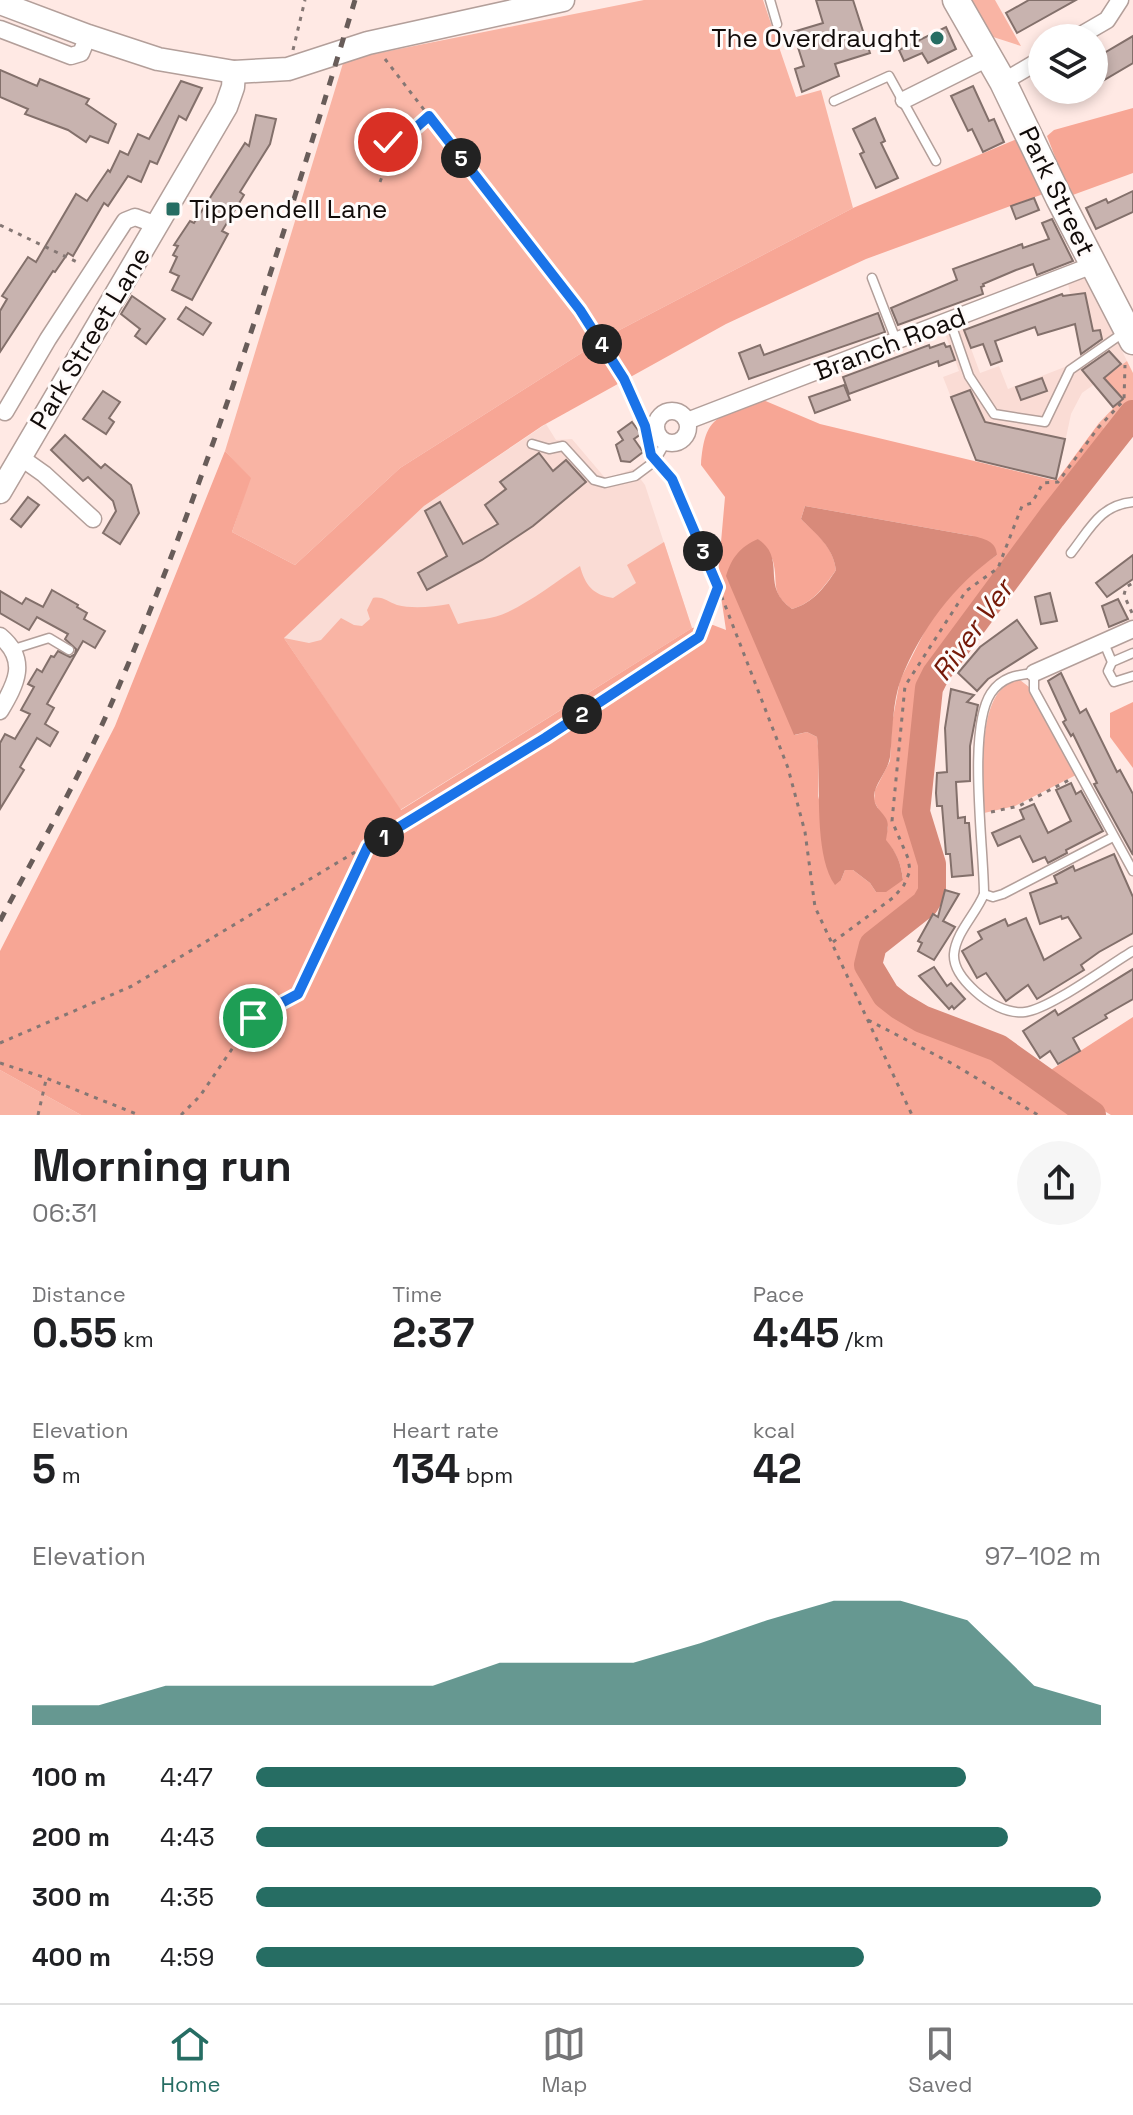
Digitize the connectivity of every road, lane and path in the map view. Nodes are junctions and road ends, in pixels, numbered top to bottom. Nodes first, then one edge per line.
1 (305, 0) edge
2 (563, 0) edge
3 (770, 0) edge
4 (956, 0) edge
5 (1120, 0) edge
6 (0, 3) edge
7 (537, 3) edge
8 (777, 24) dead end
9 (1100, 24) edge
10 (0, 29) edge
11 (88, 36) junction
12 (382, 55) dead end
13 (988, 58) junction
14 (290, 61) dead end
15 (1028, 67) edge
16 (234, 72) junction
17 (1003, 82) junction
18 (904, 100) junction
19 (834, 101) dead end
20 (429, 116) junction
21 (402, 140) junction
22 (391, 153) junction
23 (936, 161) dead end
24 (380, 182) dead end
25 (0, 225) edge
26 (157, 225) junction
27 (1093, 265) junction
28 (93, 270) junction
29 (872, 278) dead end
30 (950, 321) junction
31 (896, 340) junction
32 (1128, 346) edge
33 (5, 412) dead end
34 (687, 421) junction
35 (666, 442) junction
36 (532, 444) dead end
37 (20, 457) junction
38 (655, 461) junction
39 (0, 492) edge
40 (1133, 502) edge
41 (93, 519) dead end
42 (1071, 553) dead end
43 (1133, 583) edge
44 (718, 587) junction
45 (1133, 617) edge
46 (1133, 629) edge
47 (0, 636) edge
48 (1104, 643) junction
49 (14, 649) junction
50 (69, 650) dead end
51 (1133, 653) edge
52 (1112, 662) junction
53 (1034, 673) junction
54 (1133, 676) edge
55 (0, 711) edge
56 (1079, 775) junction
57 (982, 814) junction
58 (1113, 837) junction
59 (368, 846) junction
60 (1133, 871) edge
61 (984, 894) junction
62 (833, 942) junction
63 (1133, 951) edge
64 (868, 1020) junction
65 (0, 1043) edge
66 (0, 1063) edge
67 (46, 1078) junction
68 (38, 1115) edge
69 (139, 1115) edge
70 (181, 1115) edge
71 (912, 1115) edge
72 (1038, 1115) edge

1 - 14 path
2 - 7 street
3 - 8 lane
4 - 13 main road, Park Street
5 - 9 street
6 - 11 street
7 - 16 street
10 - 11 street
11 - 16 street
12 - 20 path
13 - 17 main road, Park Street
13 - 18 street
15 - 17 street
16 - 26 street, Park Street Lane
17 - 27 main road, Park Street
18 - 19 lane
18 - 23 lane
20 - 21 path
20 - 38 path
21 - 22 path
21 - 22 path
22 - 24 path
25 - 28 path
26 - 28 street, Park Street Lane
26 - 37 street, Park Street Lane
27 - 30 street, Branch Road
27 - 32 main road, Park Street
28 - 33 street, Park Street Lane
29 - 31 lane
30 - 31 street, Branch Road
30 - 32 lane
31 - 34 street, Branch Road
32 - 62 path
34 - 35 street, Branch Road
34 - 35 street, Branch Road
35 - 38 lane
36 - 38 lane
37 - 39 street, Park Street Lane
37 - 41 street
38 - 44 path
40 - 42 lane
43 - 45 path
44 - 59 path
44 - 62 path
46 - 48 street
47 - 49 street
48 - 52 lane
48 - 53 street
49 - 50 lane
49 - 55 street
51 - 52 lane
52 - 54 lane
53 - 56 lane
53 - 57 lane
56 - 57 path
56 - 58 lane
57 - 61 lane
58 - 60 lane
58 - 61 lane
59 - 65 path
59 - 70 path
61 - 63 lane
62 - 64 path
64 - 71 path
64 - 72 path
66 - 67 path
67 - 68 path
67 - 69 path

